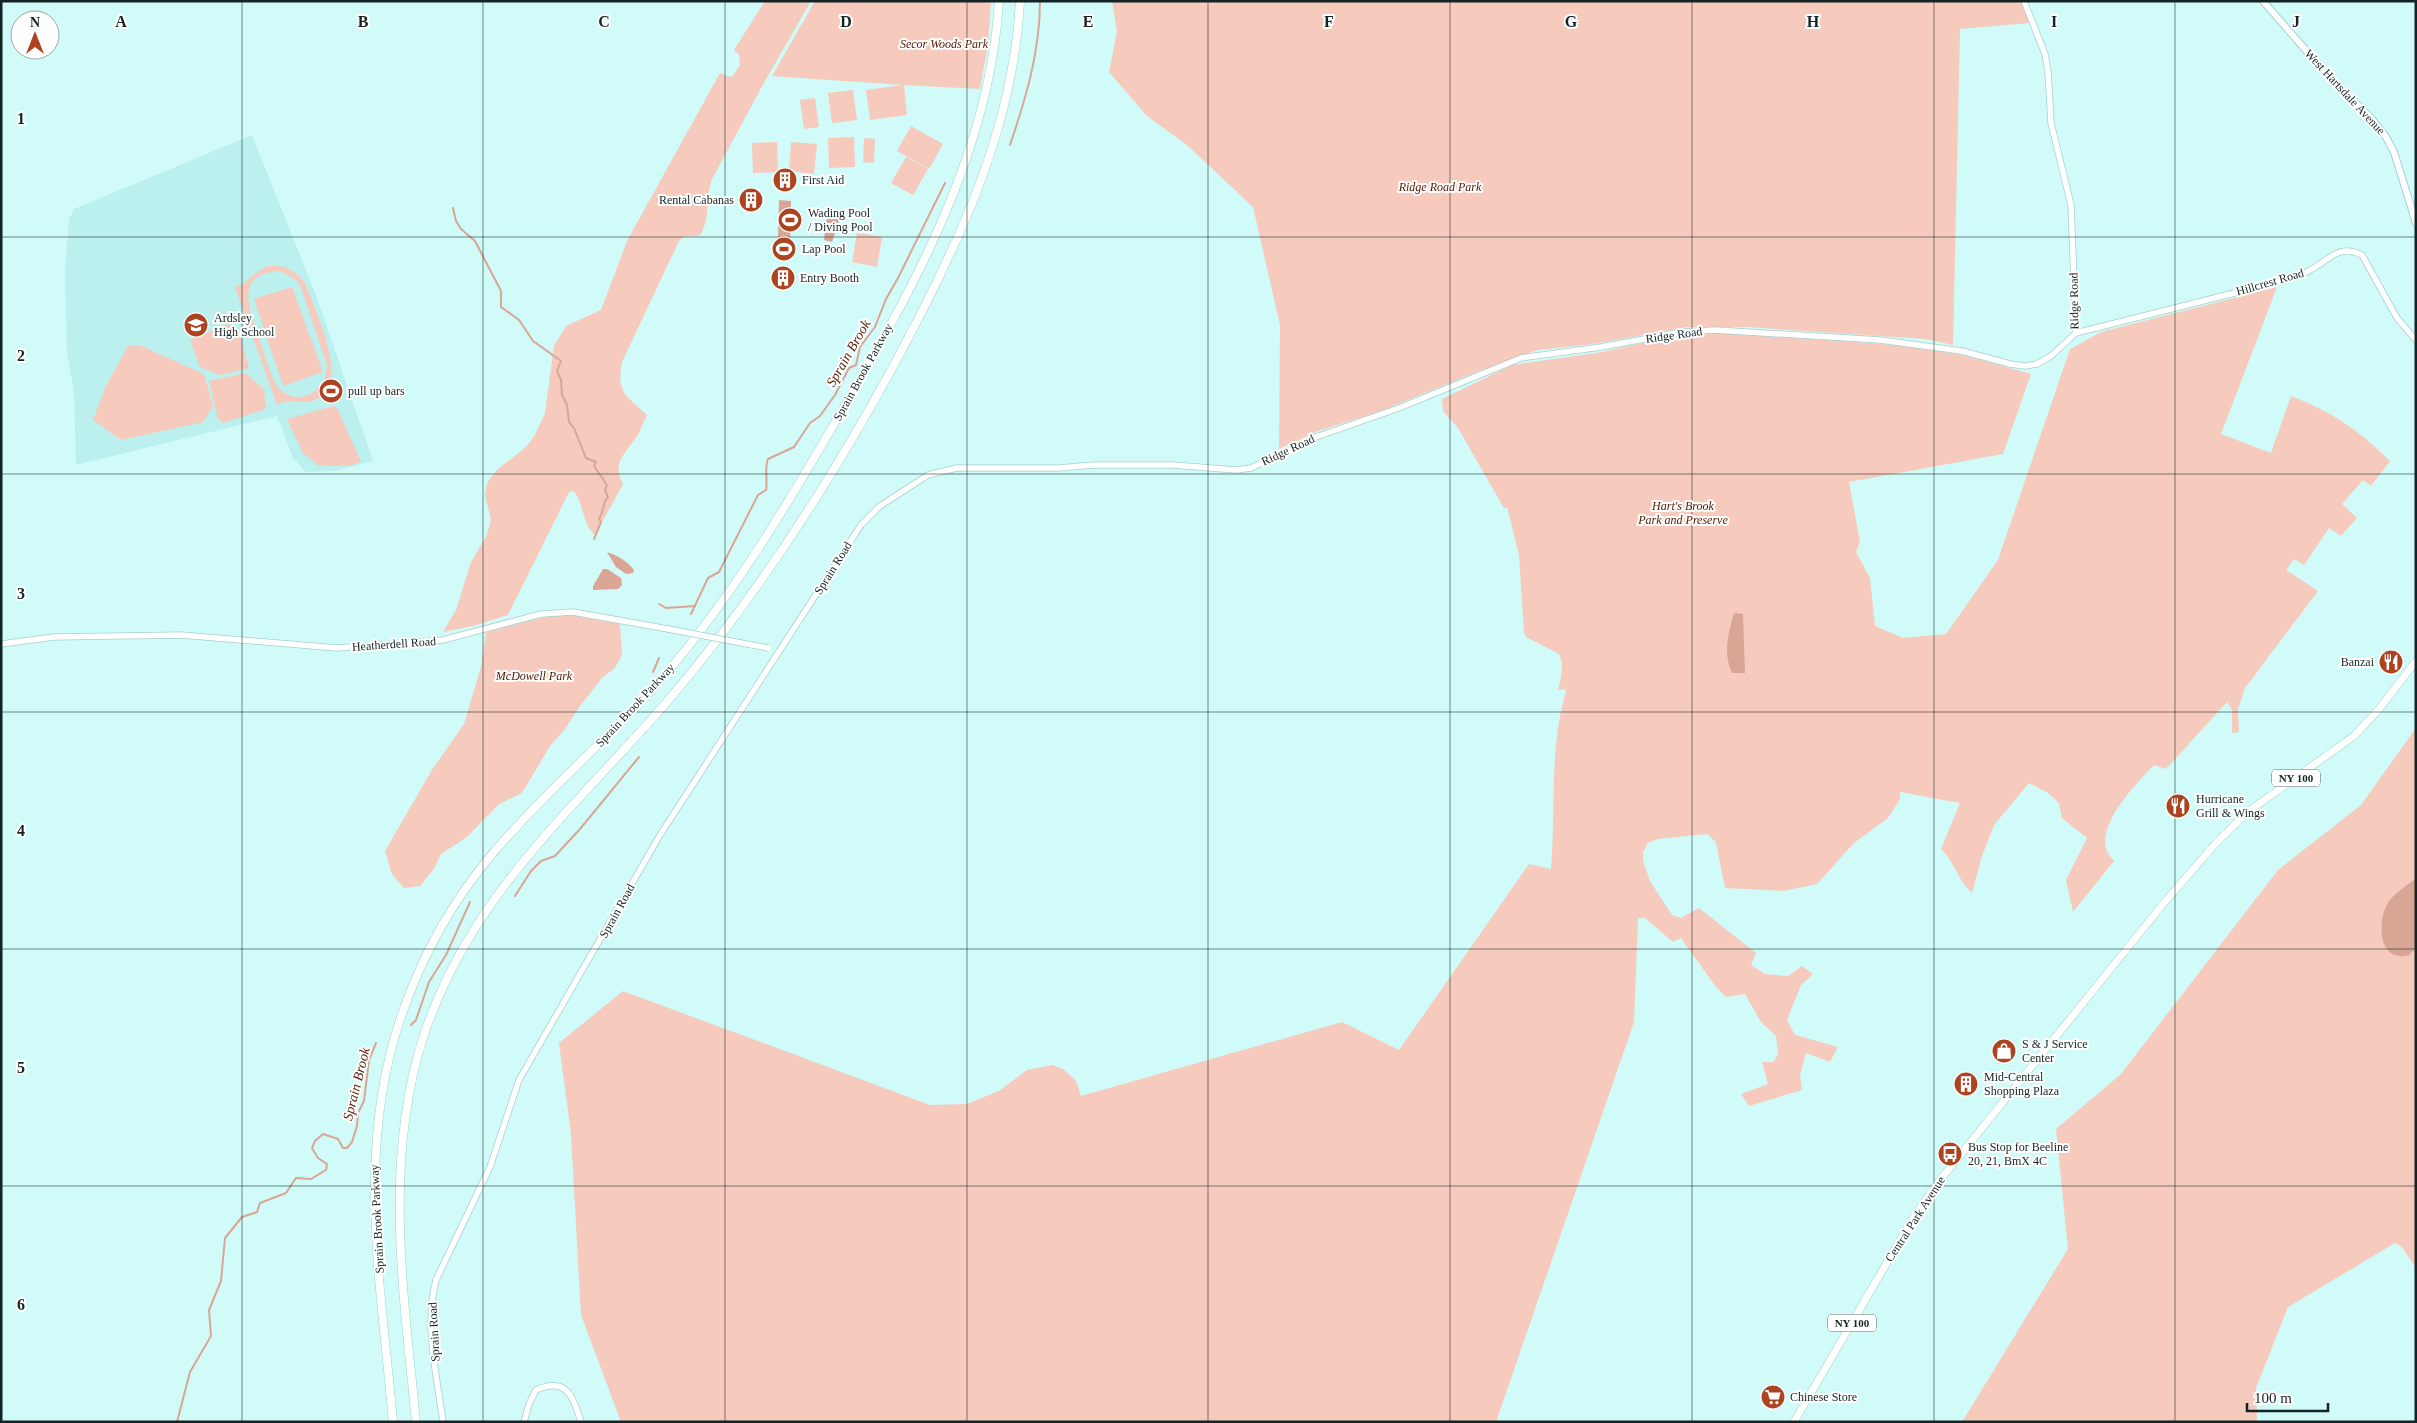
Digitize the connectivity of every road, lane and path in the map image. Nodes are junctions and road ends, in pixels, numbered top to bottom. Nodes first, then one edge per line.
1 (998, 1) edge
2 (1020, 1) edge
3 (2024, 1) edge
4 (2263, 1) edge
5 (2416, 223) edge
6 (2076, 334) junction
7 (2416, 340) edge
8 (941, 470) joint
9 (1, 644) edge
10 (780, 652) junction
11 (2416, 661) edge
12 (393, 1422) edge
13 (416, 1422) edge
14 (443, 1422) edge
15 (524, 1422) edge
16 (581, 1422) edge
17 (1794, 1422) edge

1 - 12 highway, Sprain Brook Parkway
2 - 13 highway, Sprain Brook Parkway
3 - 6 street, Ridge Road
4 - 5 main road, West Hartsdale Avenue
6 - 7 street, Hillcrest Road
6 - 8 street, Ridge Road
8 - 10 street, Sprain Road
9 - 10 street, Heatherdell Road, bridge
10 - 14 street, Sprain Road
11 - 17 main road, Central Park Avenue / NY 100
15 - 16 street

